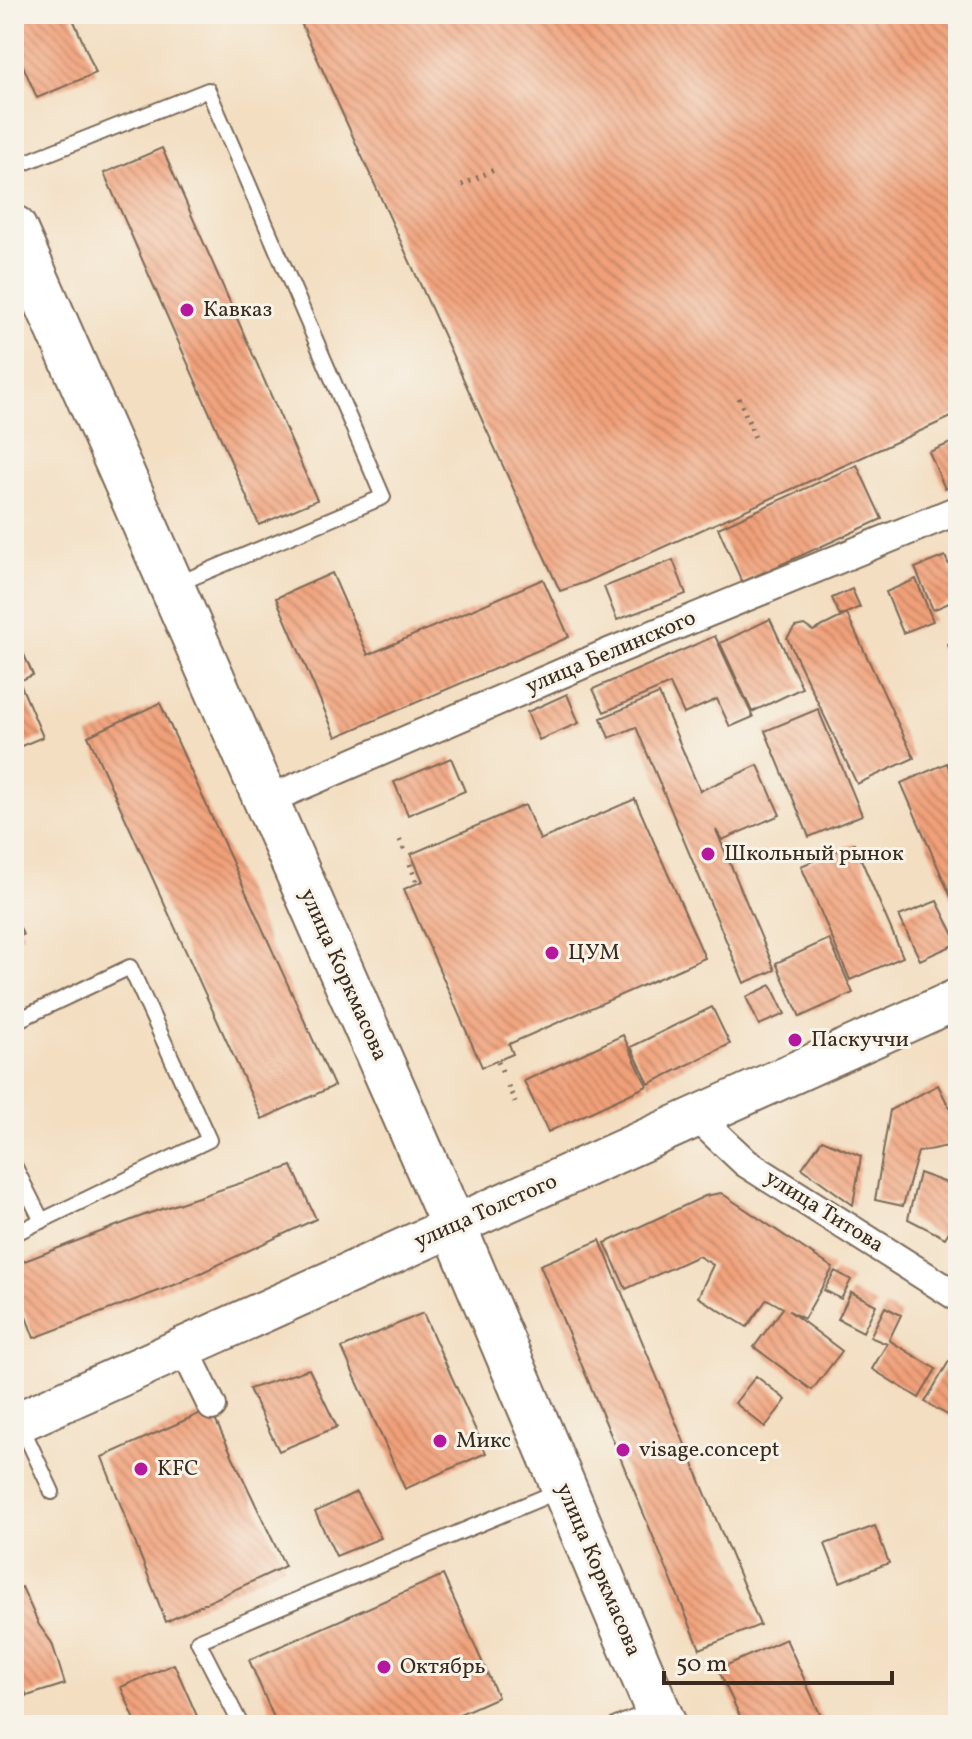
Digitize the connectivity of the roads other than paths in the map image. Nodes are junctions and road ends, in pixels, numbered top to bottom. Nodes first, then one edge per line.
1 (14, 167) edge
2 (14, 228) edge
3 (958, 510) edge
4 (171, 585) junction
5 (265, 799) junction
6 (958, 999) edge
7 (14, 1022) edge
8 (697, 1117) junction
9 (14, 1165) edge
10 (42, 1221) junction
11 (454, 1227) junction
12 (14, 1234) edge
13 (958, 1297) edge
14 (184, 1348) junction
15 (212, 1406) dead end
16 (16, 1419) edge
17 (564, 1489) junction
18 (52, 1492) dead end
19 (660, 1717) edge
20 (241, 1725) edge
21 (616, 1725) edge

1 - 4 lane
2 - 4 main road, улица Коркмасова
3 - 5 street, улица Белинского
4 - 5 main road, улица Коркмасова
5 - 11 main road, улица Коркмасова
6 - 8 main road, улица Толстого
7 - 10 lane
8 - 11 main road, улица Толстого
8 - 13 street, улица Титова
9 - 10 lane
10 - 12 lane
11 - 14 main road, улица Толстого
11 - 17 main road, улица Коркмасова
14 - 15 street
14 - 16 main road, улица Толстого
16 - 18 lane
17 - 19 main road, улица Коркмасова
17 - 20 lane
19 - 21 lane

